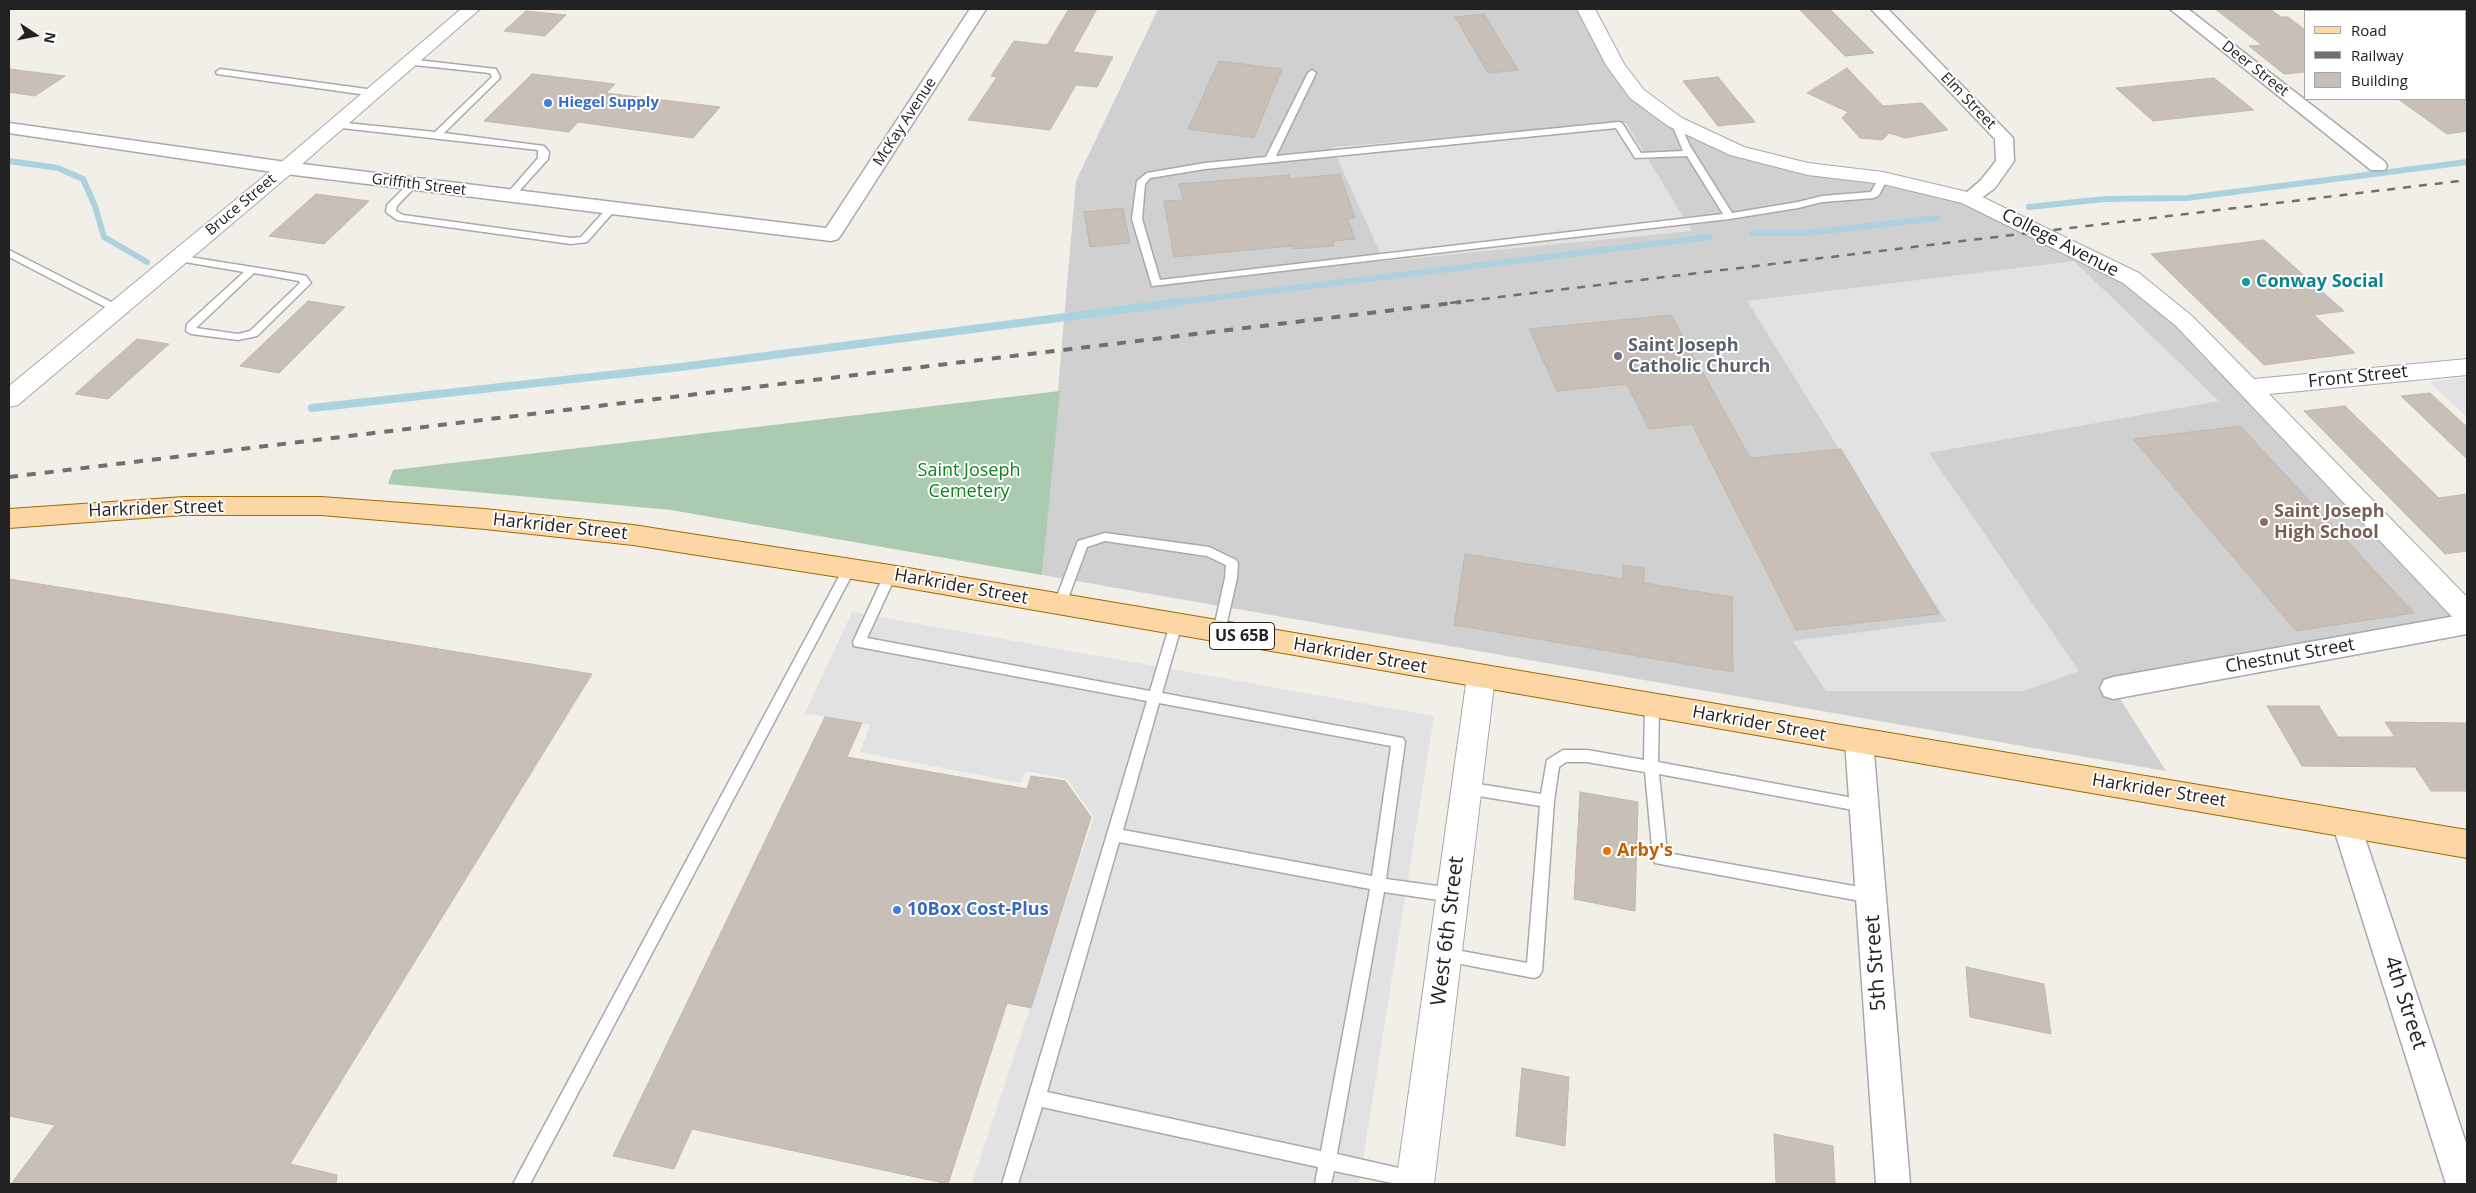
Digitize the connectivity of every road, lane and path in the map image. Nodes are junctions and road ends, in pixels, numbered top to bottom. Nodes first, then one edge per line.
1 (471, 9) edge
2 (978, 9) edge
3 (1586, 9) edge
4 (1879, 9) edge
5 (2178, 9) edge
6 (408, 62) junction
7 (220, 72) dead end
8 (1312, 73) dead end
9 (374, 92) junction
10 (1675, 122) junction
11 (336, 124) junction
12 (9, 128) edge
13 (437, 136) junction
14 (1689, 153) junction
15 (1270, 159) junction
16 (2378, 166) dead end
17 (286, 168) junction
18 (1883, 178) junction
19 (413, 184) junction
20 (510, 196) junction
21 (1969, 198) junction
22 (612, 208) junction
23 (1729, 216) junction
24 (831, 235) joint
25 (9, 253) edge
26 (177, 258) junction
27 (252, 270) junction
28 (117, 309) junction
29 (2467, 367) edge
30 (2248, 388) junction
31 (9, 399) edge
32 (9, 519) edge
33 (849, 569) junction
34 (890, 576) junction
35 (1060, 604) junction
36 (2467, 614) edge
37 (1176, 624) junction
38 (2467, 624) edge
39 (1219, 632) junction
40 (1481, 677) junction
41 (2113, 688) dead end
42 (1155, 696) junction
43 (1652, 706) junction
44 (1859, 741) junction
45 (1651, 767) junction
46 (1466, 788) junction
47 (1546, 800) junction
48 (1864, 806) junction
49 (2346, 823) junction
50 (1114, 835) junction
51 (2467, 844) edge
52 (1378, 884) junction
53 (1452, 895) junction
54 (1871, 896) junction
55 (1445, 955) junction
56 (1037, 1098) junction
57 (1327, 1162) junction
58 (1415, 1182) edge
59 (521, 1184) edge
60 (1010, 1184) edge
61 (1323, 1184) edge
62 (1893, 1184) edge
63 (2463, 1184) edge

1 - 6 street, Bruce Street
2 - 24 street, McKay Avenue
3 - 10 street, College Avenue
4 - 21 street, Elm Street
5 - 16 street, Deer Street
6 - 9 street, Bruce Street
6 - 13 lane
7 - 9 lane
8 - 15 lane
9 - 11 street, Bruce Street
10 - 14 lane
10 - 18 street, College Avenue
11 - 13 lane
11 - 17 street, Bruce Street
12 - 17 street, Griffith Street
13 - 20 lane
14 - 15 lane
14 - 23 lane
15 - 23 lane
17 - 19 street, Griffith Street
17 - 26 street, Bruce Street
18 - 21 street, College Avenue
18 - 23 lane
19 - 20 street, Griffith Street
19 - 22 lane
20 - 22 street, Griffith Street
21 - 30 street, College Avenue
22 - 24 street, Griffith Street
25 - 28 lane
26 - 27 lane
26 - 28 street, Bruce Street
27 - 27 lane
28 - 31 street, Bruce Street
29 - 30 street, Front Street
30 - 36 street, College Avenue
32 - 33 main road, Harkrider Street / US 65B
33 - 34 main road, Harkrider Street / US 65B
33 - 59 lane
34 - 35 main road, Harkrider Street / US 65B
34 - 42 lane
35 - 37 main road, Harkrider Street / US 65B
35 - 39 lane
37 - 39 main road, Harkrider Street / US 65B
37 - 42 lane
38 - 41 street, Chestnut Street
39 - 40 main road, Harkrider Street / US 65B
40 - 43 main road, Harkrider Street / US 65B
40 - 46 street, West 6th Street
42 - 50 lane
42 - 52 lane
43 - 44 main road, Harkrider Street / US 65B
43 - 45 lane
44 - 48 street, 5th Street
44 - 49 main road, Harkrider Street / US 65B
45 - 47 lane
45 - 48 lane
45 - 54 lane
46 - 47 lane
46 - 53 street, West 6th Street
47 - 55 lane
48 - 54 street, 5th Street
49 - 51 main road, Harkrider Street / US 65B
49 - 63 street, 4th Street
50 - 52 lane
50 - 56 lane
52 - 53 lane
52 - 57 lane
53 - 55 street, West 6th Street
54 - 62 street, 5th Street
55 - 58 street, West 6th Street
56 - 57 lane
56 - 60 lane
57 - 58 lane
57 - 61 lane

